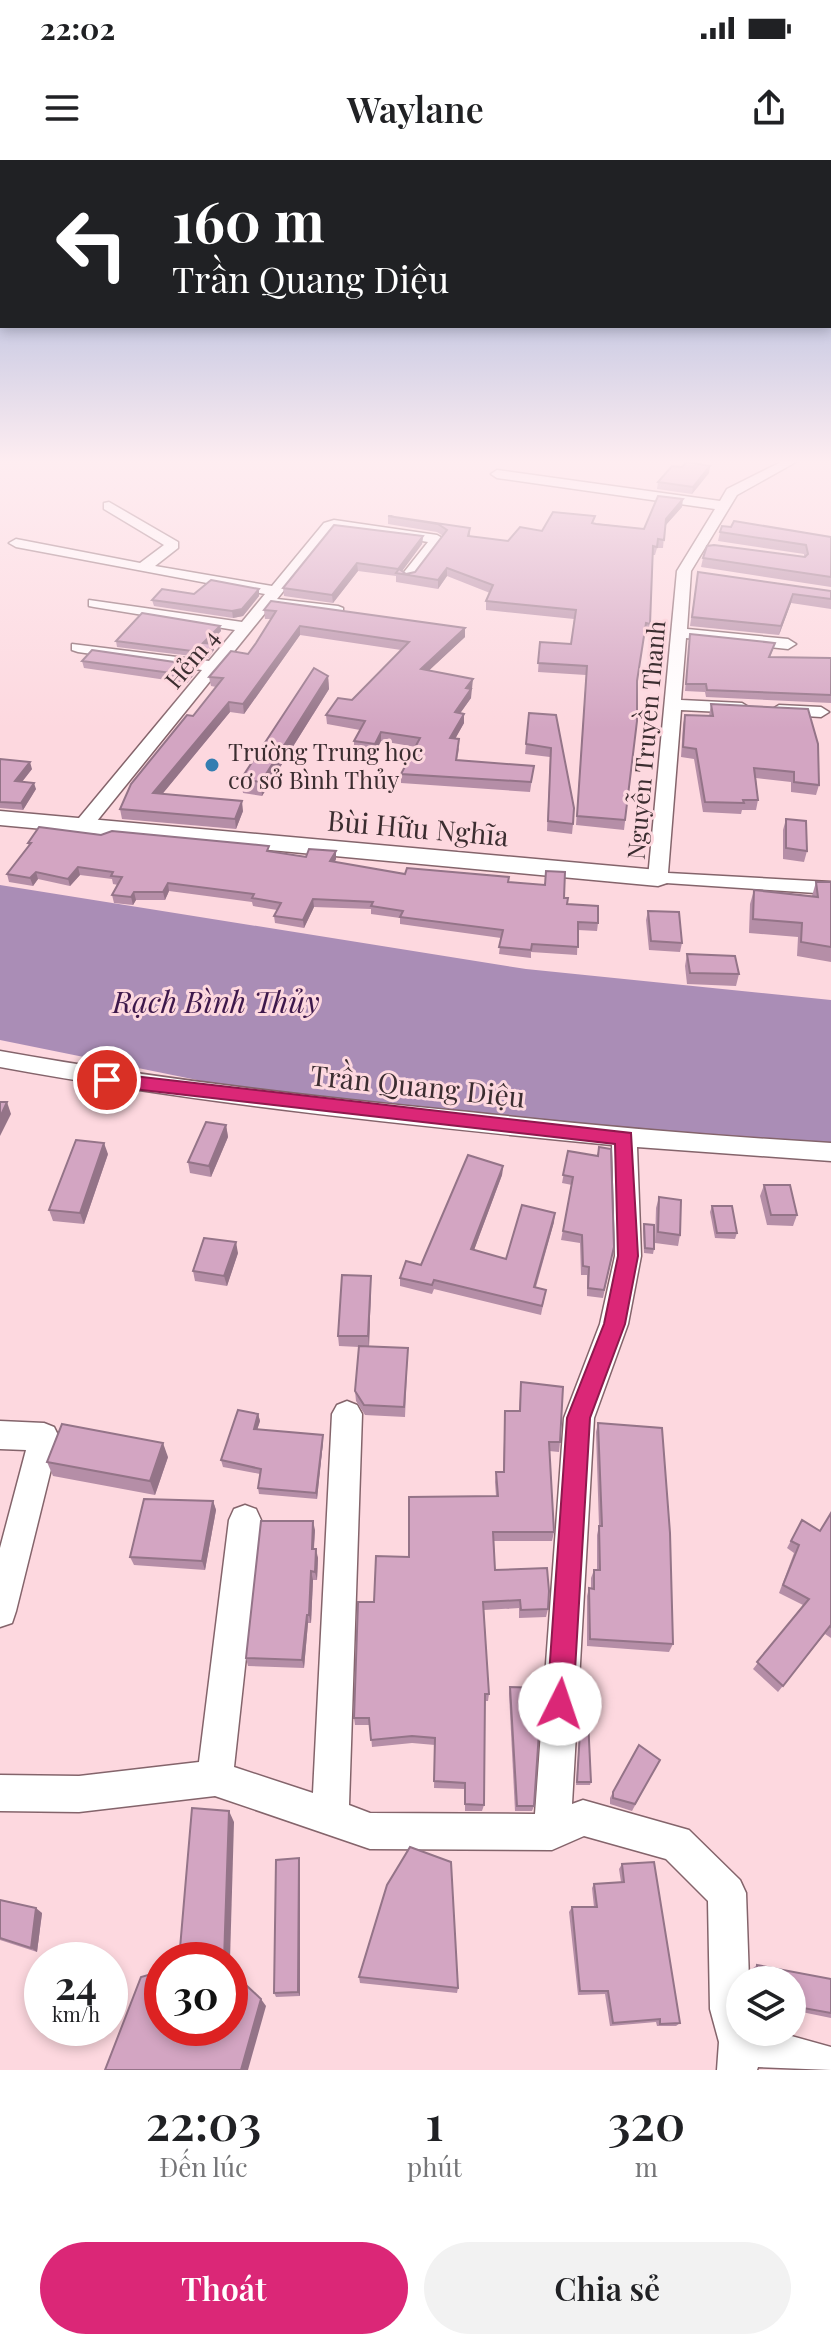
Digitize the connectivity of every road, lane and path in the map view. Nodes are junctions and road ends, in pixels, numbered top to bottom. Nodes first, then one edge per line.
1 (57, 551) edge
2 (165, 551) edge
3 (308, 551) edge
4 (427, 551) edge
5 (703, 551) edge
6 (143, 568) junction
7 (408, 576) edge
8 (270, 597) junction
9 (94, 603) dead end
10 (351, 613) edge
11 (248, 628) junction
12 (678, 633) junction
13 (788, 644) dead end
14 (78, 647) dead end
15 (215, 667) junction
16 (672, 704) junction
17 (821, 712) dead end
18 (0, 818) edge
19 (81, 828) junction
20 (658, 878) junction
21 (831, 888) edge
22 (0, 1059) edge
23 (624, 1138) junction
24 (831, 1152) edge
25 (347, 1414) dead end
26 (0, 1435) edge
27 (245, 1520) dead end
28 (0, 1611) edge
29 (215, 1778) junction
30 (0, 1793) edge
31 (330, 1817) junction
32 (552, 1832) junction
33 (738, 2056) edge
34 (831, 2067) edge

1 - 6 street
2 - 6 street
3 - 8 street, Hẻm 4
4 - 7 street, Hẻm 4
5 - 12 street, Nguyễn Truyền Thanh
6 - 8 street
8 - 10 street
8 - 11 street, Hẻm 4
9 - 11 street
11 - 15 street, Hẻm 4
12 - 13 street
12 - 16 street, Nguyễn Truyền Thanh
14 - 15 street
15 - 19 street, Hẻm 4
16 - 17 street
16 - 20 street, Nguyễn Truyền Thanh
18 - 19 main road, Bùi Hữu Nghĩa
19 - 20 main road, Bùi Hữu Nghĩa
20 - 21 street, Bùi Hữu Nghĩa
22 - 23 street, Trần Quang Diệu
23 - 24 street, Trần Quang Diệu
23 - 32 street
25 - 31 street
26 - 28 street
27 - 29 street
29 - 30 street
29 - 31 street
31 - 32 street
32 - 33 street
33 - 34 street

